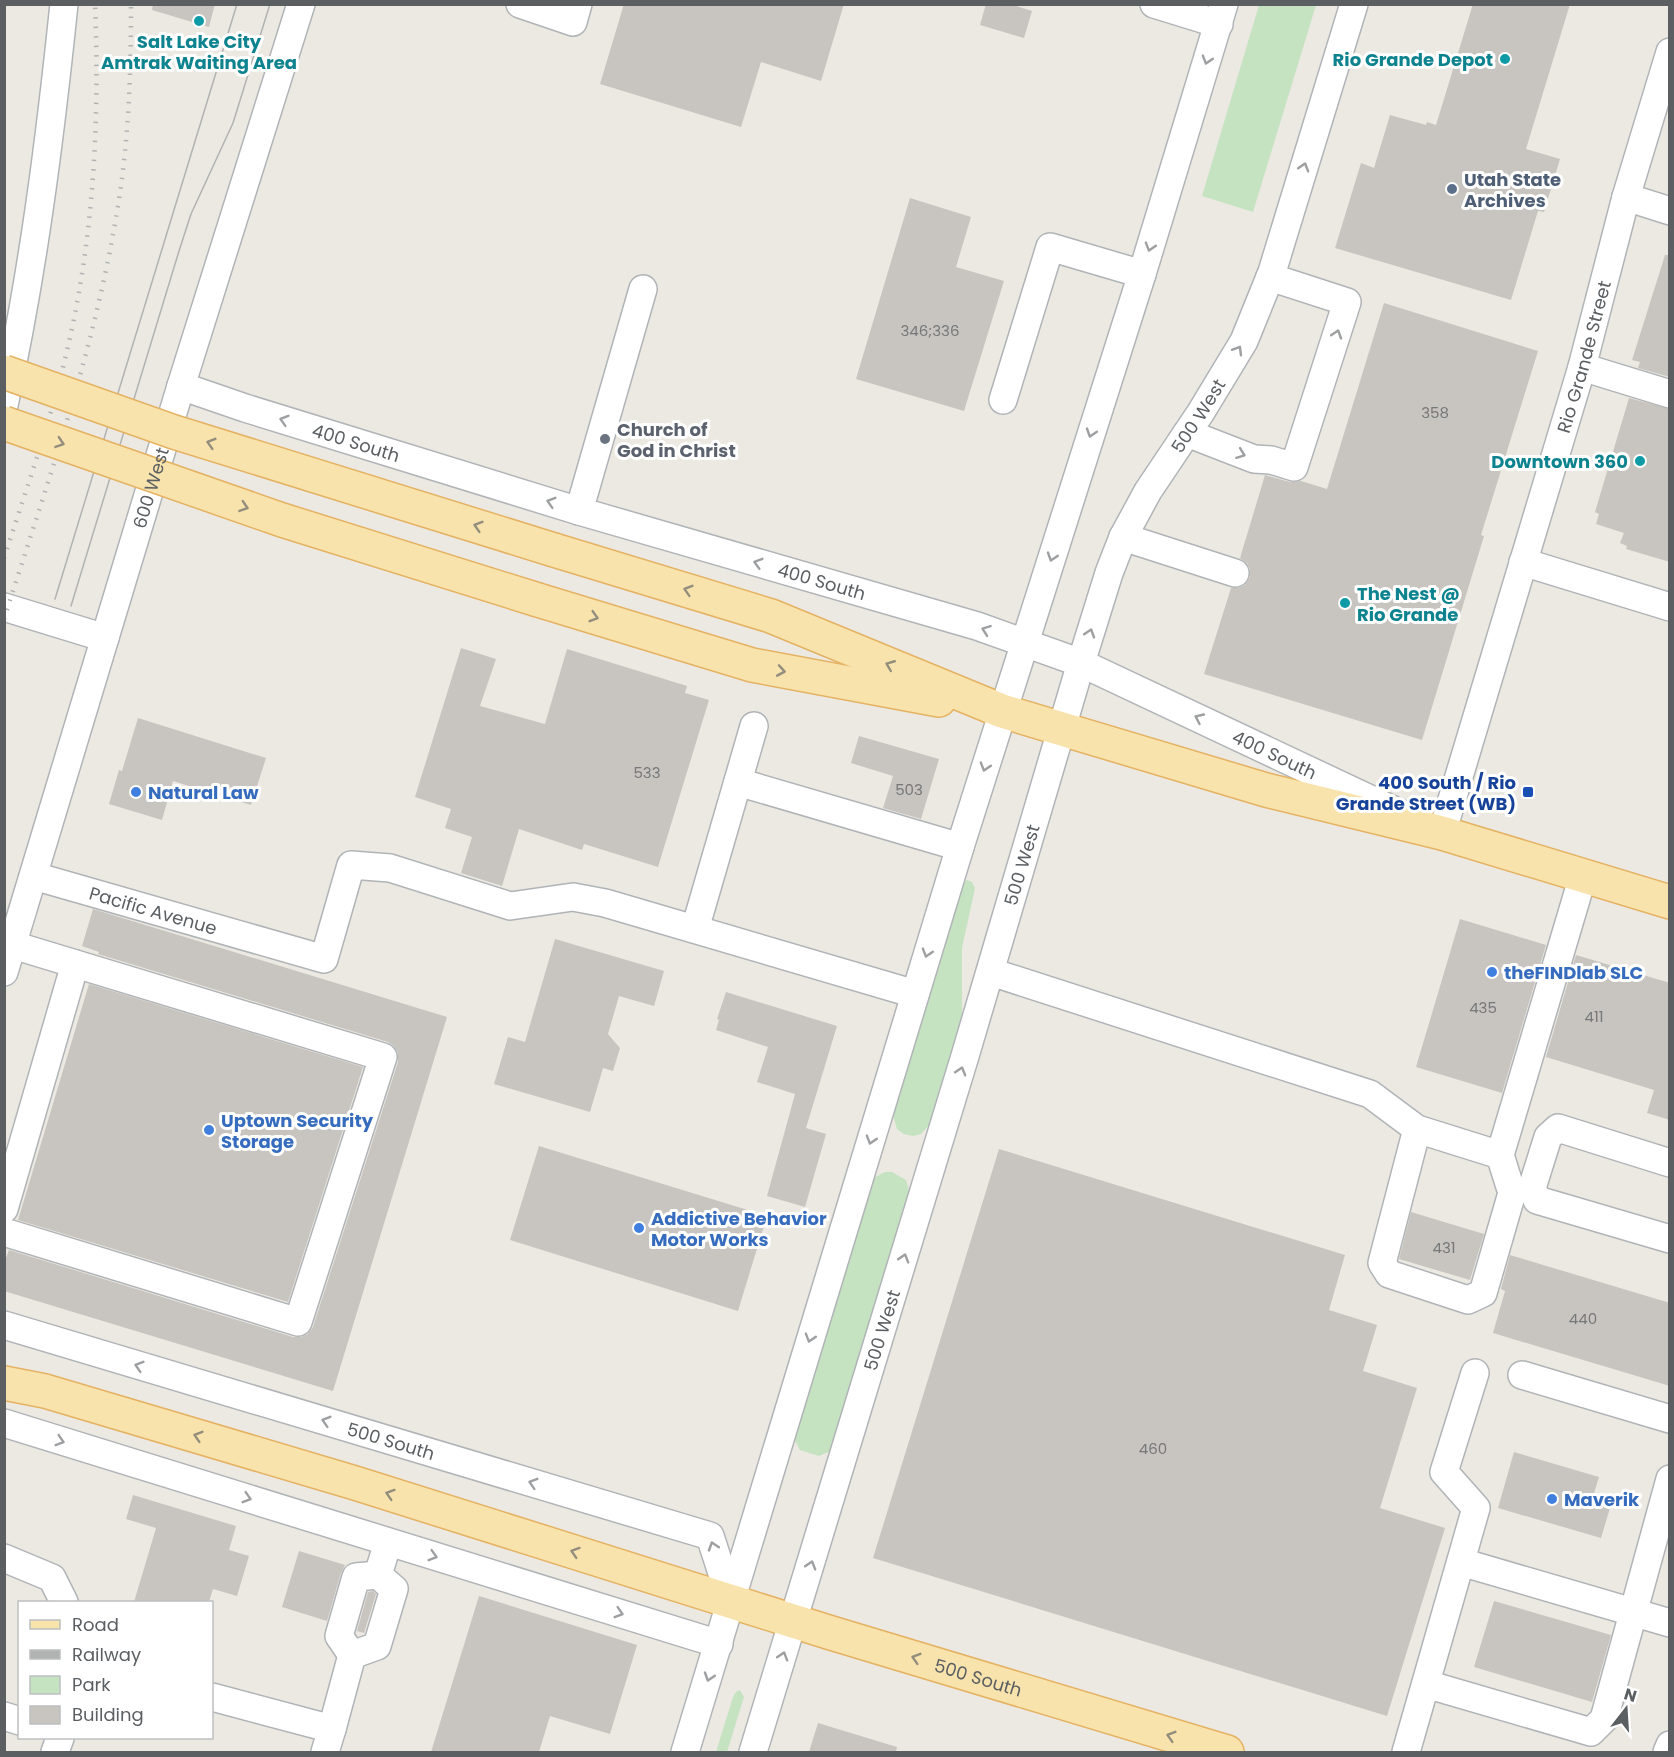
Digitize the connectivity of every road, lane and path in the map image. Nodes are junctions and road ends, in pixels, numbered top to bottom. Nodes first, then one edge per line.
1 (64, 4) edge
2 (301, 4) edge
3 (520, 4) edge
4 (578, 4) edge
5 (1154, 4) edge
6 (1354, 4) edge
7 (1221, 14) edge
8 (1670, 52) edge
9 (1626, 197) junction
10 (1670, 211) edge
11 (1142, 274) junction
12 (1270, 277) junction
13 (643, 289) dead end
14 (1582, 368) junction
15 (4, 372) edge
16 (181, 386) junction
17 (1670, 394) edge
18 (1003, 400) dead end
19 (4, 405) edge
20 (4, 423) edge
21 (1187, 433) junction
22 (579, 511) junction
23 (1123, 537) junction
24 (1523, 562) junction
25 (1235, 573) dead end
26 (4, 607) edge
27 (1670, 607) edge
28 (105, 638) junction
29 (1024, 644) junction
30 (1081, 663) junction
31 (1002, 711) junction
32 (754, 726) dead end
33 (1061, 729) junction
34 (738, 782) junction
35 (1442, 833) junction
36 (960, 847) junction
37 (34, 876) junction
38 (1583, 876) junction
39 (1670, 902) edge
40 (695, 929) junction
41 (13, 945) junction
42 (75, 964) junction
43 (4, 972) edge
44 (991, 972) junction
45 (915, 994) junction
46 (1417, 1129) junction
47 (1500, 1155) junction
48 (1670, 1163) edge
49 (4, 1209) edge
50 (4, 1232) edge
51 (1670, 1239) edge
52 (4, 1325) edge
53 (1475, 1373) dead end
54 (1522, 1375) dead end
55 (4, 1383) edge
56 (1670, 1419) edge
57 (4, 1423) edge
58 (1670, 1479) edge
59 (388, 1542) junction
60 (4, 1558) edge
61 (1461, 1562) junction
62 (378, 1575) junction
63 (64, 1601) edge
64 (731, 1601) junction
65 (1632, 1611) junction
66 (794, 1621) junction
67 (1670, 1623) edge
68 (719, 1644) junction
69 (352, 1655) junction
70 (1426, 1684) junction
71 (213, 1697) edge
72 (329, 1741) edge
73 (1670, 1745) edge
74 (685, 1752) edge
75 (753, 1752) edge
76 (1227, 1752) edge
77 (1406, 1752) edge
78 (1667, 1752) edge

1 - 19 street
2 - 16 street, 600 West
3 - 4 street
5 - 7 street
12 -> 6 street, 500 West
7 -> 11 street
8 - 9 street, Rio Grande Street
9 - 10 street
9 - 14 street, Rio Grande Street
11 - 18 street
11 -> 29 street
21 -> 12 street, 500 West
21 -> 12 street
13 - 22 street
14 - 17 street
14 - 24 street, Rio Grande Street
31 -> 15 main road, 400 South, bridge
22 -> 16 street, 400 South
16 - 28 street, 600 West
20 -> 31 main road, 400 South, bridge
21 - 23 street, 500 West
29 -> 22 street, 400 South
23 - 25 street
30 -> 23 street, 500 West
24 - 27 street
24 - 35 street, Rio Grande Street
26 - 28 street
28 - 37 street, 600 West
29 - 30 street, 400 South
29 - 31 street
30 - 33 street, 500 West
35 -> 30 street, 400 South
31 - 33 main road, 400 South
31 -> 36 street
32 - 34 street
33 - 35 main road, 400 South
33 - 44 street, 500 West
34 - 36 street
34 - 40 street
35 - 38 main road, 400 South
36 -> 45 street
37 - 40 street, Pacific Avenue
37 - 41 street, 600 West
38 - 39 main road, 400 South
38 - 47 street
40 - 45 street
41 - 42 street
41 - 43 street, 600 West
42 - 49 street
42 - 50 street
44 - 46 street
66 -> 44 street, 500 West
45 -> 64 street
46 - 47 street
46 - 47 street
48 - 51 street
64 -> 52 street, 500 South
53 - 61 street
54 - 56 street
64 -> 55 main road, 500 South
57 -> 59 street
58 - 65 street
59 - 62 street
59 -> 68 street
60 - 63 street
61 - 65 street
61 - 70 street
62 - 69 street
62 - 69 street
64 - 66 main road, 500 South
64 - 68 street
65 - 67 street
65 - 70 street
75 -> 66 street, 500 West
76 -> 66 main road, 500 South
68 -> 74 street
69 - 72 street
70 - 77 street
71 - 72 street
73 - 78 street

